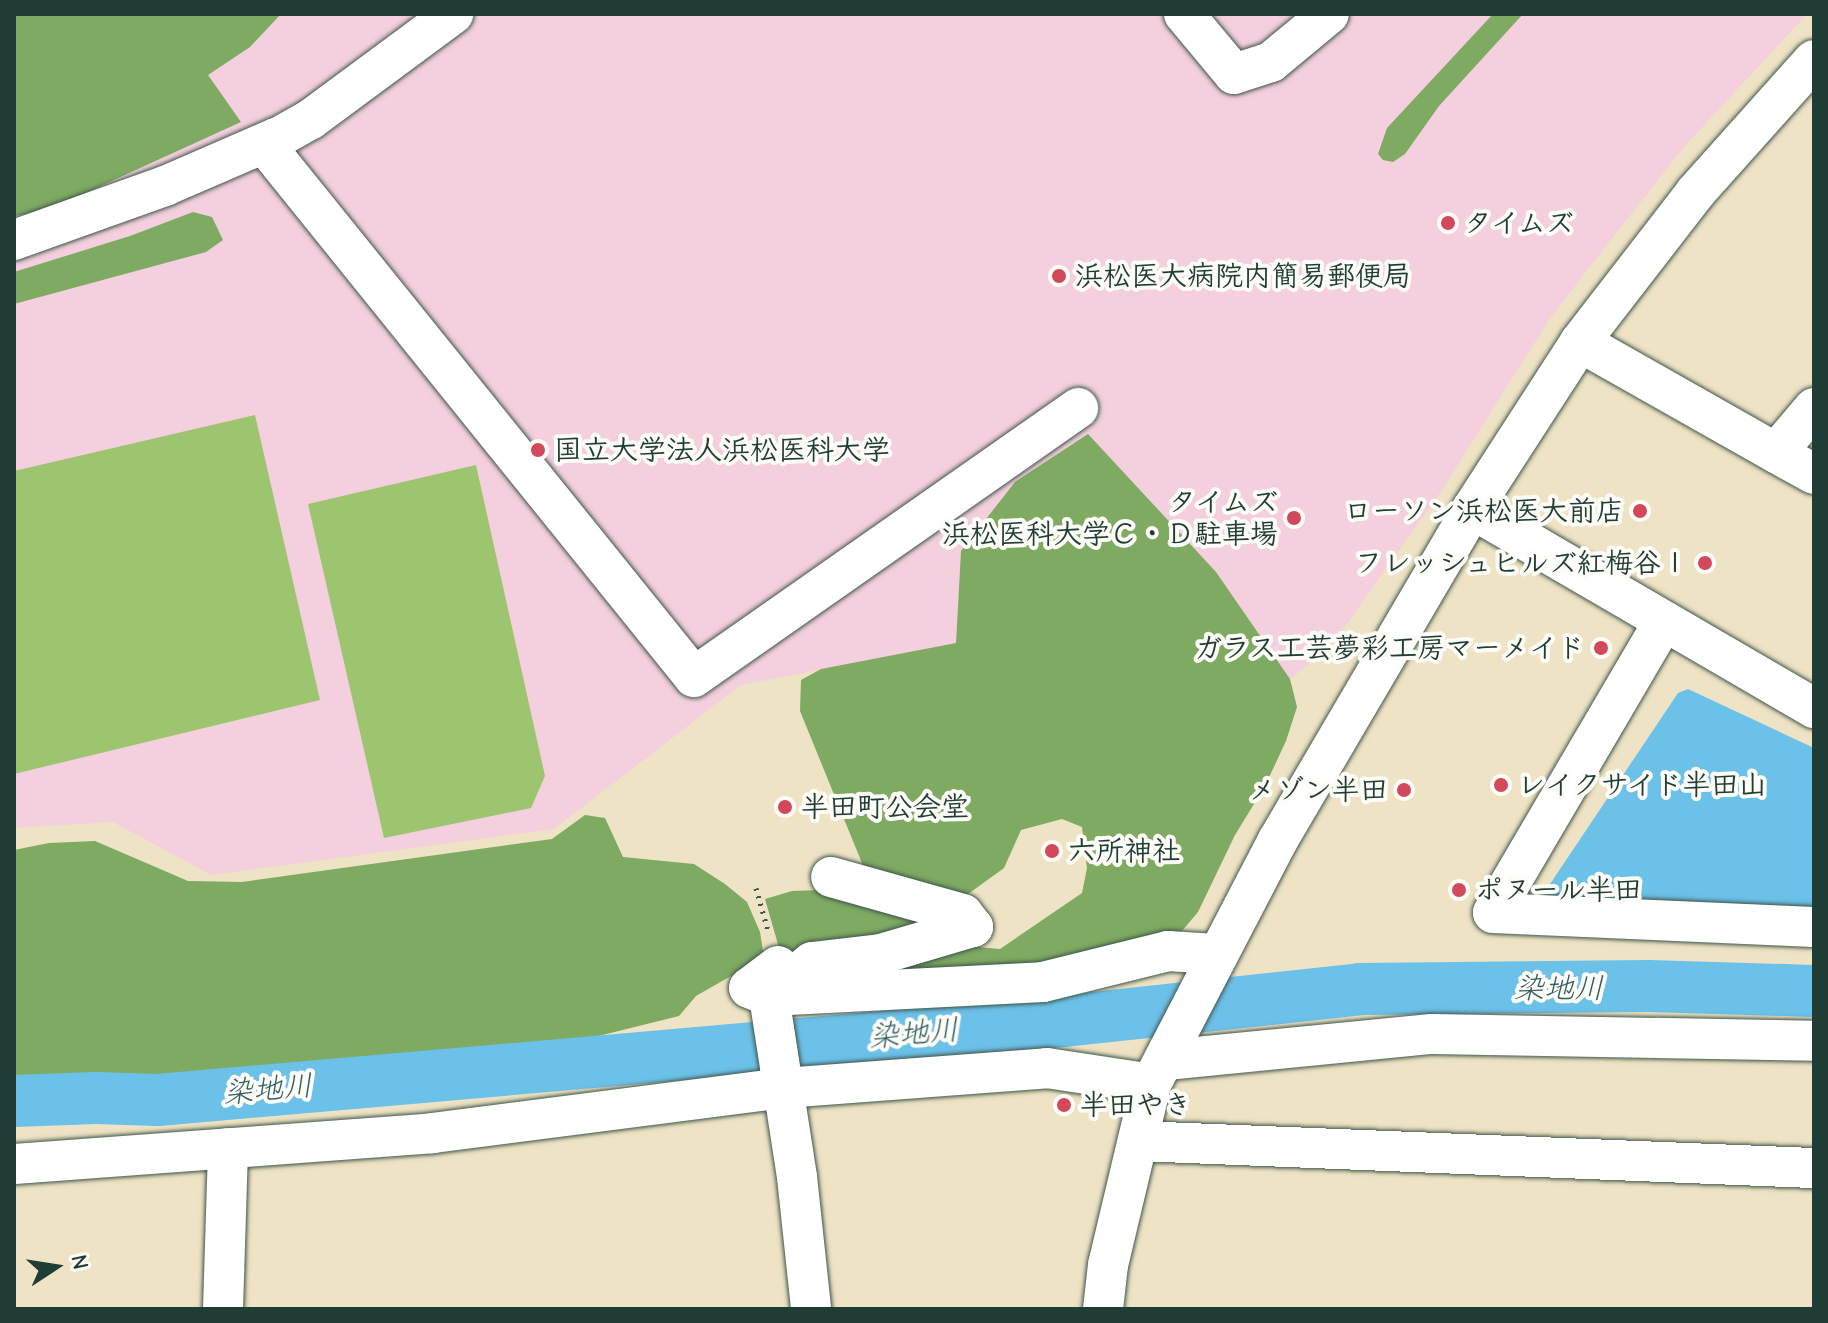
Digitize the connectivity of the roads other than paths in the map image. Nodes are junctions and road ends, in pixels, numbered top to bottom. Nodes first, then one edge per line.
1 (453, 14) edge
2 (1184, 14) edge
3 (1329, 14) edge
4 (1814, 60) edge
5 (265, 145) junction
6 (14, 240) edge
7 (1580, 342) junction
8 (1078, 408) dead end
9 (1814, 408) edge
10 (1776, 453) junction
11 (1814, 474) edge
12 (1472, 509) junction
13 (1664, 621) junction
14 (1814, 708) edge
15 (831, 877) dead end
16 (1814, 927) edge
17 (1216, 954) junction
18 (773, 990) junction
19 (1814, 1041) edge
20 (1164, 1060) junction
21 (783, 1082) junction
22 (1138, 1141) junction
23 (228, 1148) junction
24 (14, 1164) edge
25 (1814, 1168) edge
26 (223, 1309) edge
27 (811, 1309) edge
28 (1103, 1309) edge

1 - 5 street
2 - 3 street
4 - 7 street
5 - 6 street
5 - 8 street
7 - 10 street
7 - 12 street
9 - 10 street
10 - 11 street
12 - 13 street
12 - 17 street
13 - 14 street
13 - 16 street
15 - 18 street
17 - 18 street
17 - 20 street
18 - 21 street
19 - 20 street
20 - 21 street
20 - 22 street
21 - 23 street
21 - 27 street
22 - 25 street
22 - 28 street
23 - 24 street
23 - 26 street

